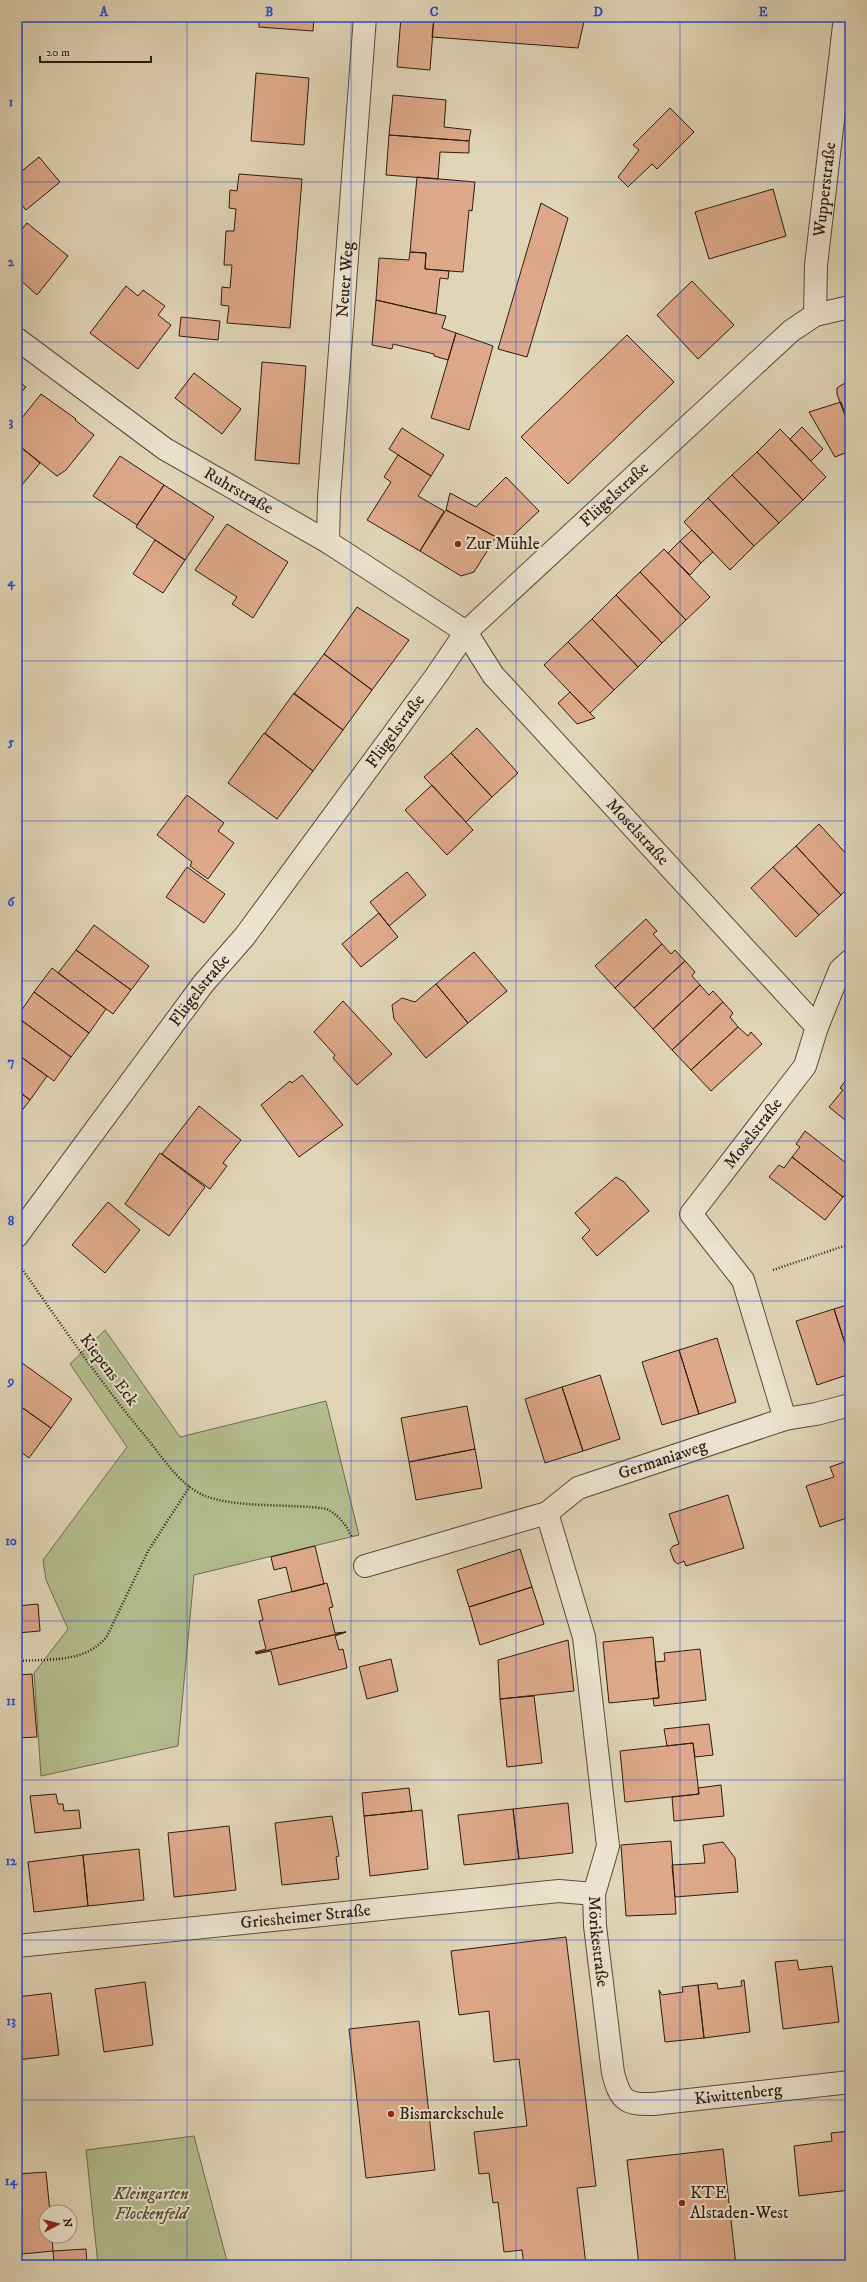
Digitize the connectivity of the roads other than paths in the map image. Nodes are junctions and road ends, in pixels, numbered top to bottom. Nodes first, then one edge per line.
1 (365, 17) edge
2 (845, 17) edge
3 (850, 307) edge
4 (815, 315) junction
5 (17, 339) edge
6 (328, 542) junction
7 (466, 632) junction
8 (850, 961) edge
9 (817, 1027) junction
10 (17, 1235) edge
11 (850, 1405) edge
12 (785, 1419) junction
13 (547, 1513) junction
14 (365, 1566) road end
15 (594, 1894) junction
16 (17, 1946) edge
17 (850, 2082) edge
18 (626, 2101) joint

1 - 6 street, Neuer Weg
2 - 4 street, Wupperstraße
3 - 4 street, Flügelstraße
4 - 7 street, Flügelstraße
5 - 6 street, Ruhrstraße
6 - 7 street, Ruhrstraße
7 - 9 street, Moselstraße
7 - 10 street, Flügelstraße
8 - 9 street, Moselstraße
9 - 12 street, Moselstraße
11 - 12 street, Germaniaweg
12 - 13 street, Germaniaweg
13 - 14 street, Germaniaweg
13 - 15 street, Mörikestraße
15 - 16 street, Griesheimer Straße
15 - 18 street, Mörikestraße
17 - 18 street, Kiwittenberg

